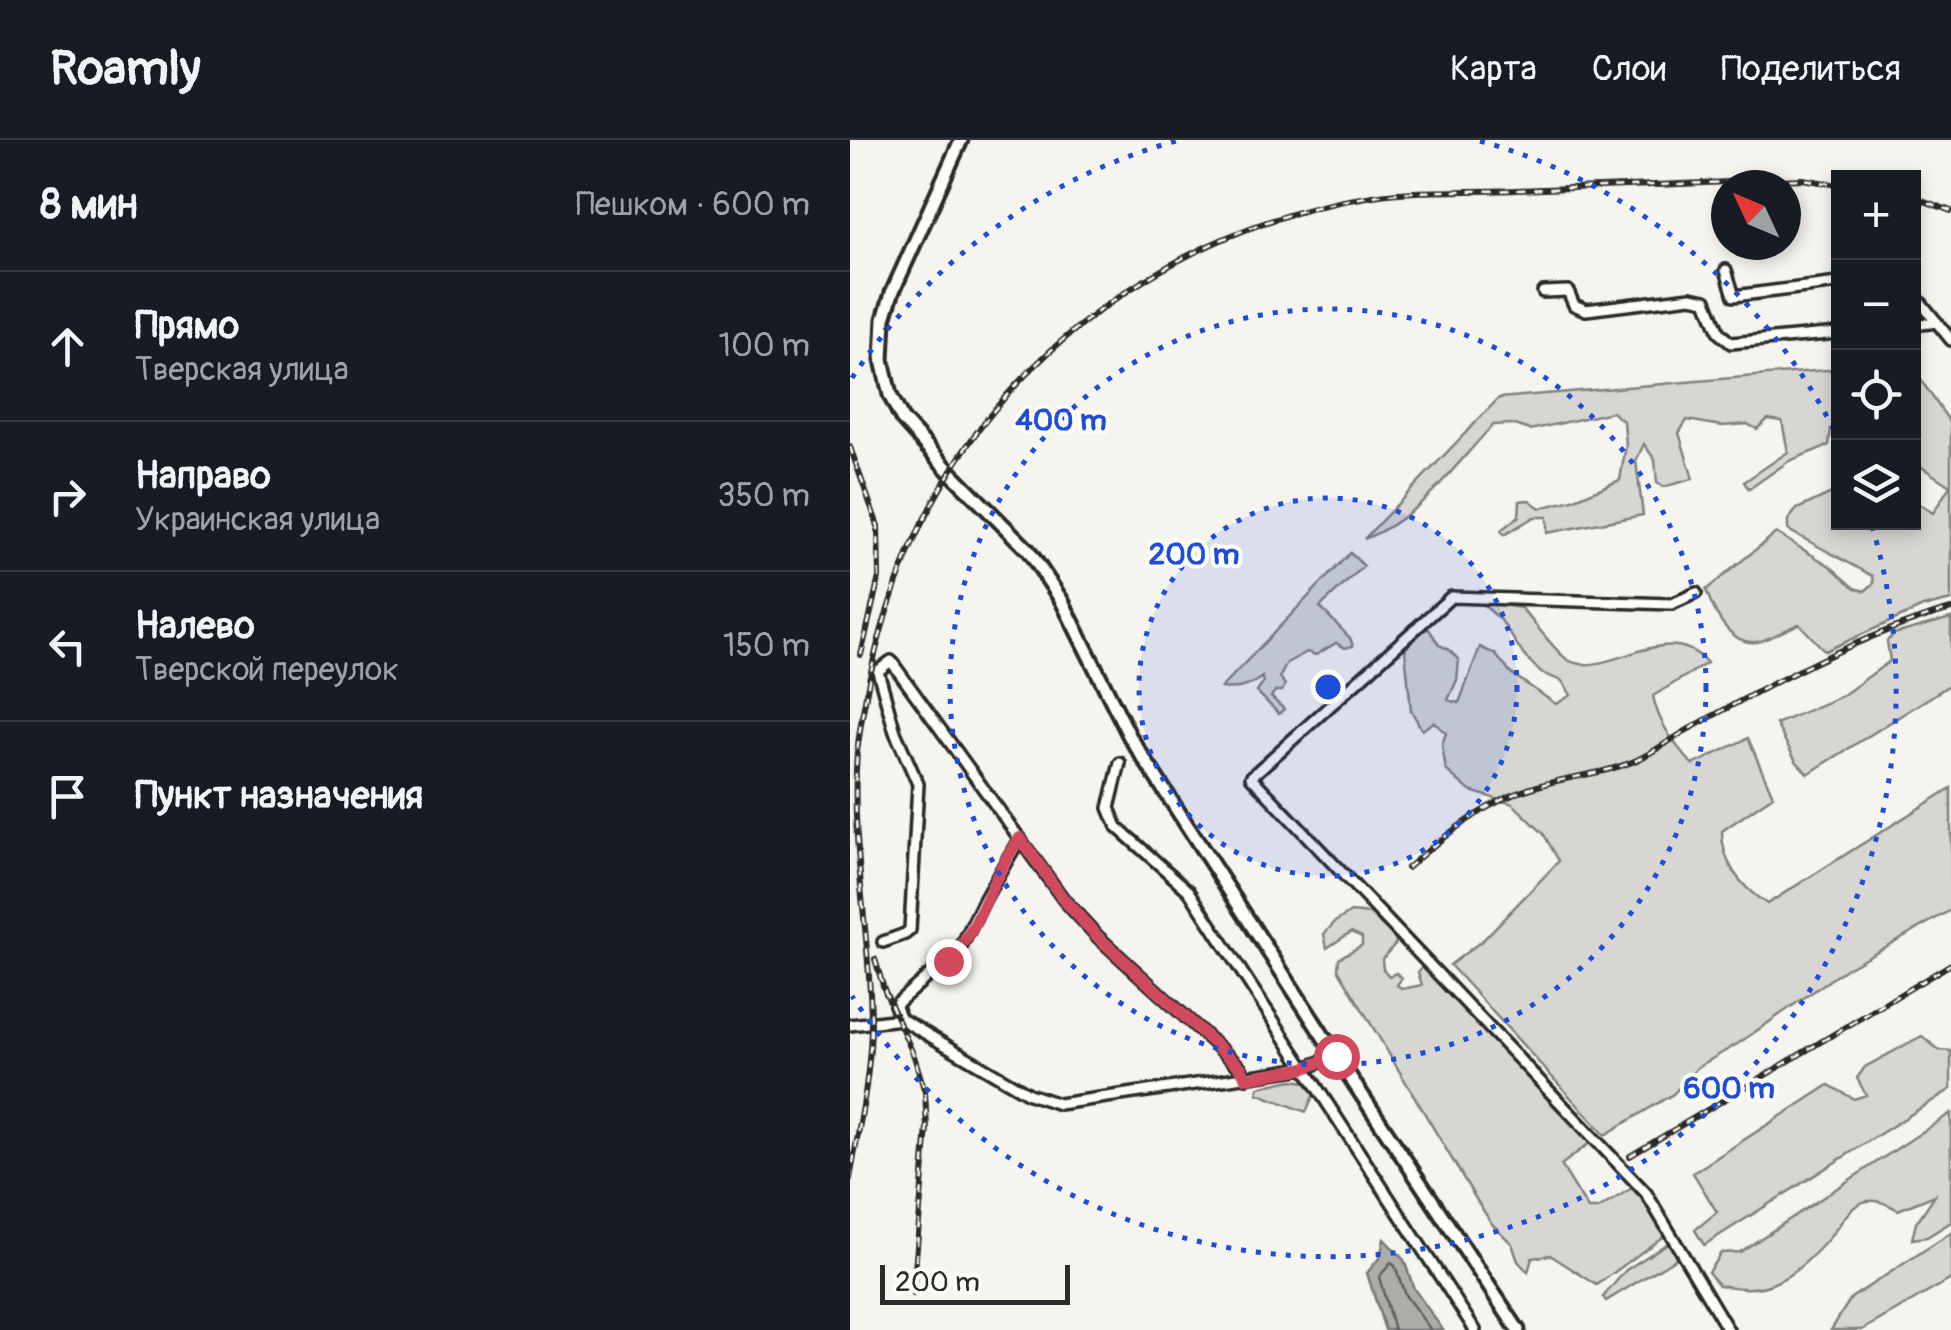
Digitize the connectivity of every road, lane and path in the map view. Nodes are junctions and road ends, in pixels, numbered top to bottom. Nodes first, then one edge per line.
1 (961, 140) edge
2 (1726, 270) dead end
3 (1831, 284) edge
4 (1543, 292) dead end
5 (1921, 303) edge
6 (1937, 322) junction
7 (1921, 324) edge
8 (1831, 334) edge
9 (1951, 340) edge
10 (1696, 593) dead end
11 (1120, 763) dead end
12 (1020, 838) junction
13 (883, 942) dead end
14 (901, 1019) junction
15 (850, 1024) edge
16 (1336, 1056) junction
17 (1305, 1068) junction
18 (1246, 1078) junction
19 (1475, 1330) edge
20 (1518, 1330) edge
21 (1728, 1330) edge

1 - 16 main road
2 - 3 street
4 - 8 street
5 - 6 street
6 - 7 street
6 - 9 street
10 - 21 street
11 - 17 street
12 - 13 street
12 - 14 street
12 - 18 street
14 - 15 street
14 - 18 street
16 - 17 street
16 - 20 main road
17 - 18 street
17 - 19 street

